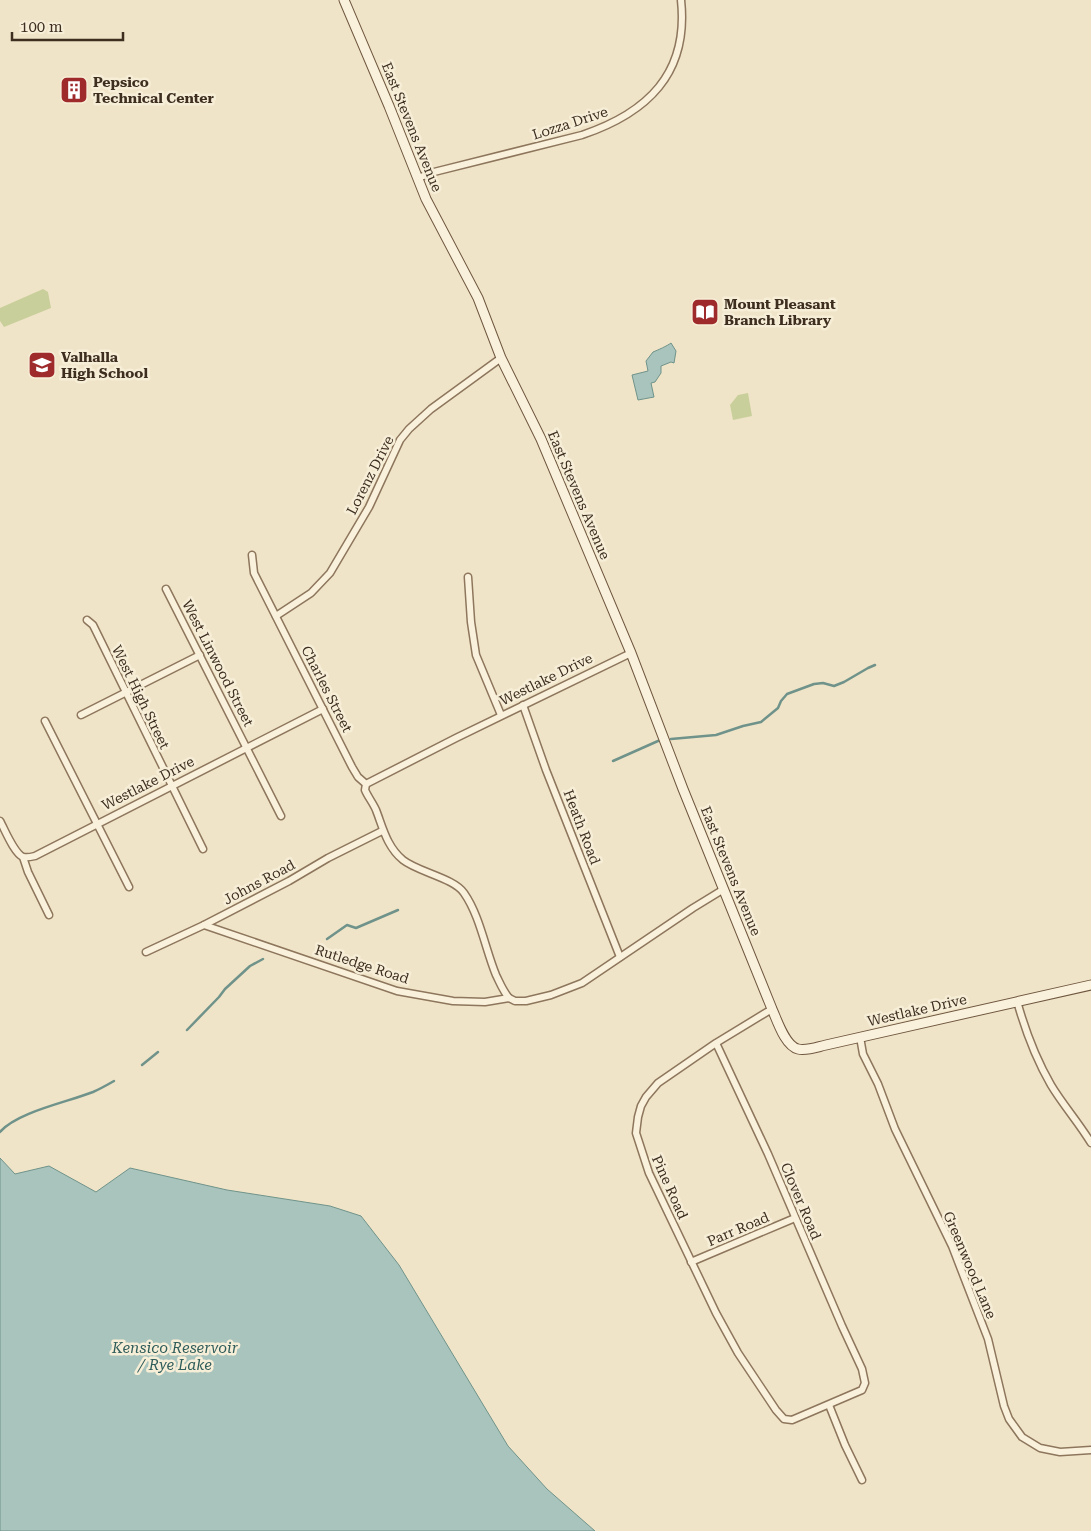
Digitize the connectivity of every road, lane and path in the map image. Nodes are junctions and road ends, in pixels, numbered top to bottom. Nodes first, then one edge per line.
1 (344, 0) edge
2 (681, 0) edge
3 (418, 178) junction
4 (502, 358) junction
5 (252, 555) dead end
6 (468, 577) dead end
7 (166, 589) dead end
8 (276, 616) junction
9 (87, 620) dead end
10 (630, 653) junction
11 (200, 655) junction
12 (125, 693) junction
13 (523, 705) junction
14 (323, 709) junction
15 (81, 715) dead end
16 (501, 716) junction
17 (46, 721) dead end
18 (247, 748) junction
19 (366, 784) junction
20 (172, 786) junction
21 (281, 816) dead end
22 (0, 821) edge
23 (97, 824) junction
24 (382, 831) junction
25 (202, 849) dead end
26 (23, 857) junction
27 (129, 887) dead end
28 (724, 889) junction
29 (49, 915) dead end
30 (204, 925) junction
31 (146, 952) dead end
32 (620, 957) junction
33 (1091, 985) edge
34 (508, 998) junction
35 (1018, 1001) junction
36 (772, 1009) junction
37 (860, 1037) junction
38 (716, 1043) junction
39 (1091, 1143) edge
40 (795, 1218) junction
41 (691, 1262) junction
42 (829, 1404) junction
43 (1091, 1450) edge
44 (862, 1480) dead end

1 - 3 street, East Stevens Avenue
2 - 3 street, Lozza Drive
3 - 4 street, East Stevens Avenue
4 - 8 street, Lorenz Drive
4 - 10 street, East Stevens Avenue
5 - 8 street, Charles Street
6 - 16 street
7 - 11 street, West Linwood Street
8 - 14 street, Charles Street
9 - 12 street, West High Street
10 - 13 street, Westlake Drive
10 - 28 street, East Stevens Avenue
11 - 12 street
11 - 18 street, West Linwood Street
12 - 15 street
12 - 20 street, West High Street
13 - 16 street, Westlake Drive
13 - 32 street, Heath Road
14 - 18 street, Westlake Drive
14 - 19 street, Charles Street
16 - 19 street, Westlake Drive
17 - 23 street
18 - 20 street, Westlake Drive
18 - 21 street, West Linwood Street
19 - 24 street, Charles Street
20 - 23 street, Westlake Drive
20 - 25 street, West High Street
22 - 26 street
23 - 26 street, Westlake Drive
23 - 27 street
24 - 30 street, Johns Road
24 - 34 street, Charles Street
26 - 29 street
28 - 32 street, Rutledge Road
28 - 36 street, East Stevens Avenue
30 - 31 street, Johns Road
30 - 34 street, Rutledge Road
32 - 34 street, Rutledge Road
33 - 35 street, Westlake Drive
35 - 37 street, Westlake Drive
35 - 39 street
36 - 37 street, Westlake Drive
36 - 38 street, Pine Road
37 - 43 street, Greenwood Lane
38 - 40 street, Clover Road
38 - 41 street, Pine Road
40 - 41 street, Parr Road
40 - 42 street, Clover Road
41 - 42 street, Pine Road
42 - 44 street

